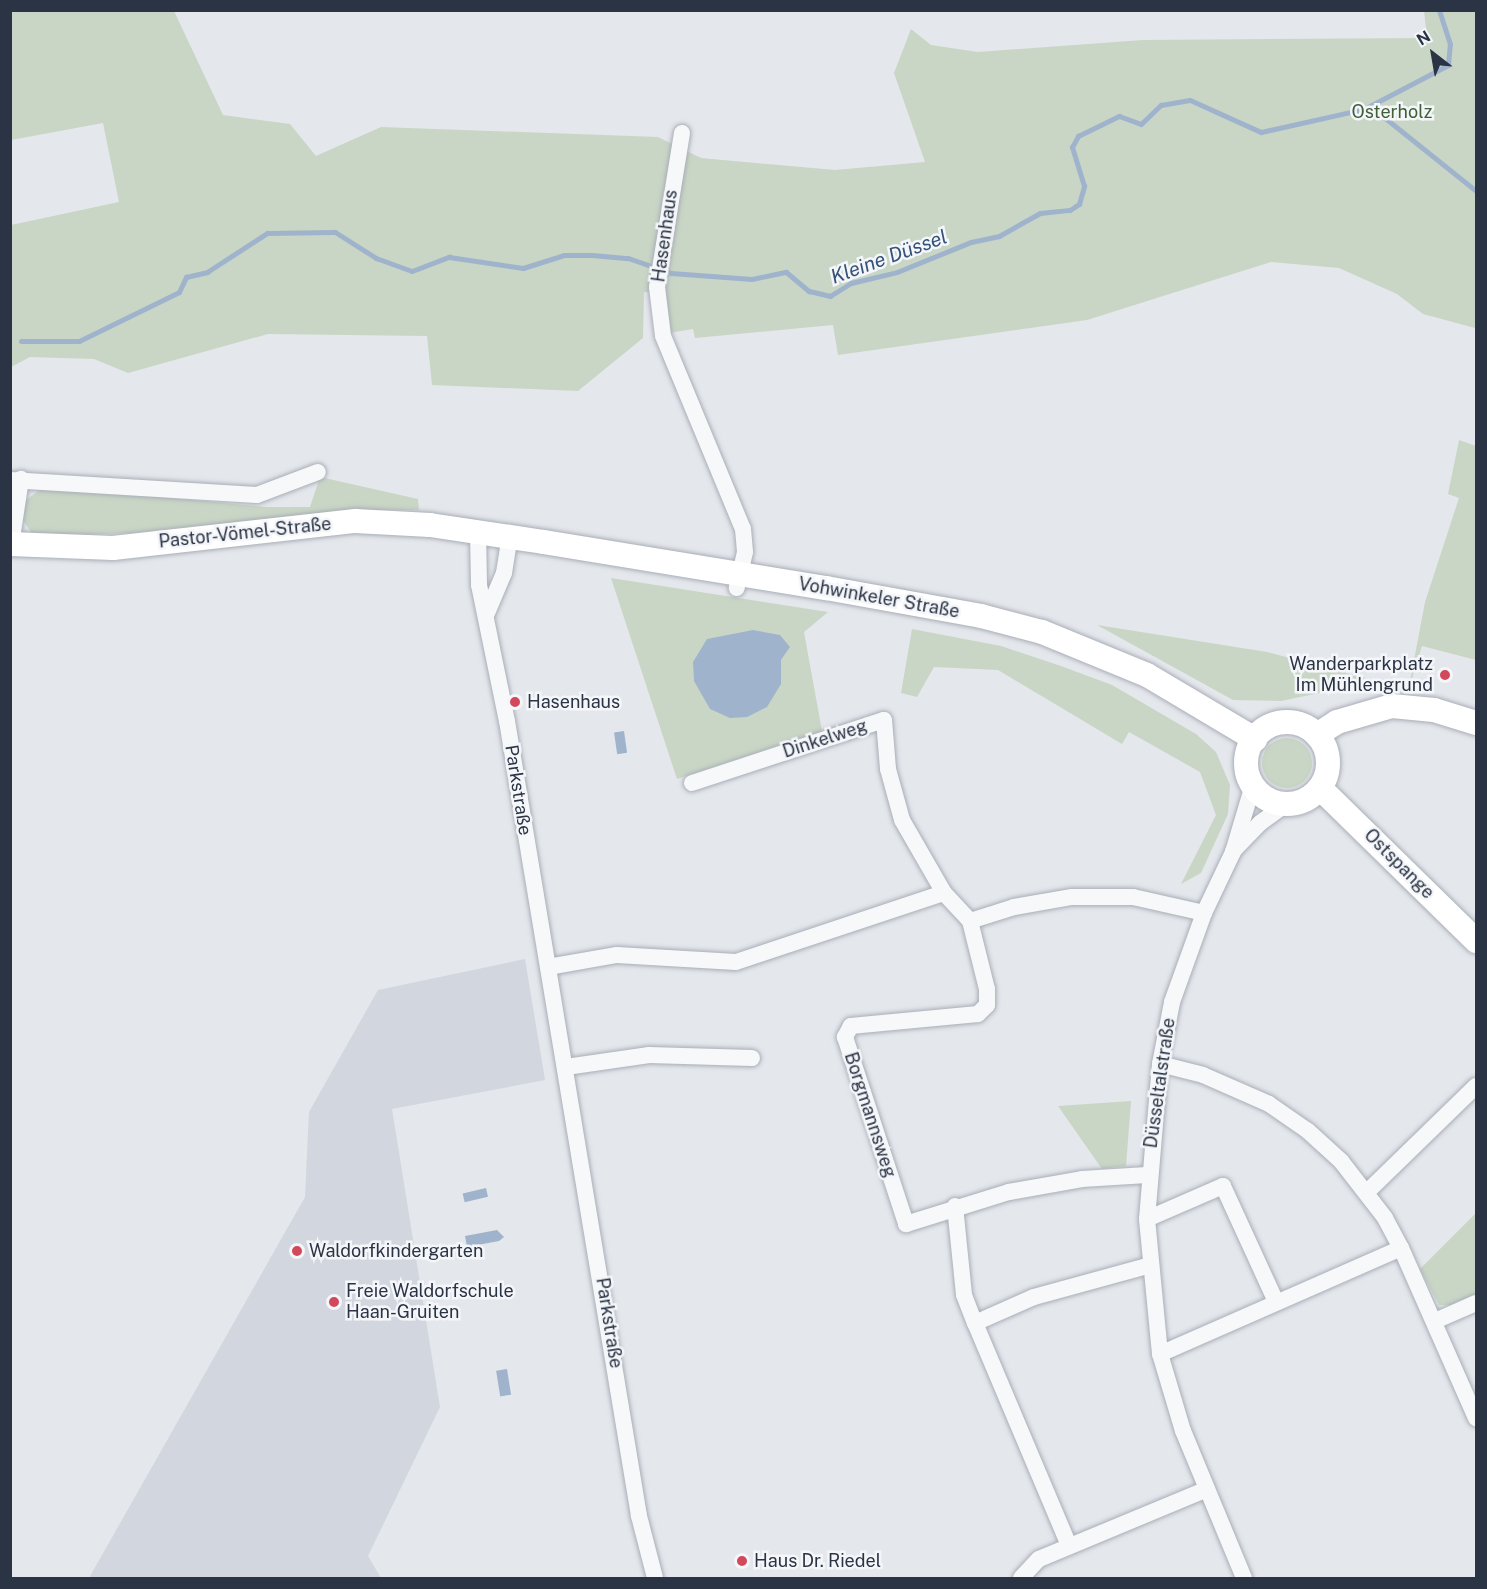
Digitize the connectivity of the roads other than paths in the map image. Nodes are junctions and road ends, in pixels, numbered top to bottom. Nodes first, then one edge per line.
1 (682, 133) dead end
2 (318, 472) dead end
3 (16, 480) edge
4 (478, 532) junction
5 (510, 537) junction
6 (11, 545) edge
7 (738, 581) junction
8 (487, 612) junction
9 (1476, 723) edge
10 (1317, 735) junction
11 (1255, 739) junction
12 (692, 783) dead end
13 (1253, 785) junction
14 (1320, 788) junction
15 (1286, 804) junction
16 (1233, 852) junction
17 (944, 893) junction
18 (1204, 913) junction
19 (970, 921) junction
20 (1476, 941) edge
21 (548, 967) junction
22 (978, 1014) joint
23 (753, 1058) dead end
24 (1160, 1064) junction
25 (566, 1067) junction
26 (1476, 1086) edge
27 (1147, 1175) junction
28 (1367, 1192) junction
29 (955, 1206) junction
30 (1147, 1219) junction
31 (1401, 1248) junction
32 (1150, 1265) junction
33 (1276, 1302) junction
34 (1476, 1303) edge
35 (1435, 1321) junction
36 (975, 1323) junction
37 (1160, 1354) junction
38 (1475, 1411) edge
39 (1207, 1489) junction
40 (1069, 1546) junction
41 (655, 1578) edge
42 (1021, 1578) edge
43 (1244, 1578) edge

1 - 7 street, Hasenhaus
2 - 3 street, Pastor-Vömel-Straße
3 - 6 street, Pastor-Vömel-Straße
4 - 5 main road, Vohwinkeler Straße
4 - 6 main road, Pastor-Vömel-Straße
4 - 8 street, Parkstraße
5 - 7 main road, Vohwinkeler Straße
5 - 8 street
7 - 11 main road, Vohwinkeler Straße
8 - 21 street, Parkstraße
9 - 10 main road
10 - 11 main road
10 - 14 main road
11 - 13 main road
12 - 17 street, Dinkelweg
13 - 15 main road
13 - 16 street, Düsseltalstraße
14 - 15 main road
14 - 20 main road, Ostspange
15 - 16 street, Düsseltalstraße
16 - 18 street, Düsseltalstraße
17 - 19 street, Dinkelweg
17 - 21 street
18 - 19 street
18 - 24 street, Düsseltalstraße
19 - 22 street, Dinkelweg
21 - 25 street, Parkstraße
22 - 29 street, Borgmannsweg
23 - 25 street
24 - 27 street, Düsseltalstraße
24 - 28 street
25 - 41 street, Parkstraße
26 - 28 street
27 - 29 street
27 - 30 street, Düsseltalstraße
28 - 31 street
29 - 36 street
30 - 32 street, Düsseltalstraße
30 - 33 street
31 - 33 street
31 - 35 street
32 - 36 street
32 - 37 street, Düsseltalstraße
33 - 37 street
34 - 35 street
35 - 38 street
36 - 40 street
37 - 39 street, Düsseltalstraße
39 - 40 street
39 - 43 street, Düsseltalstraße
40 - 42 street

